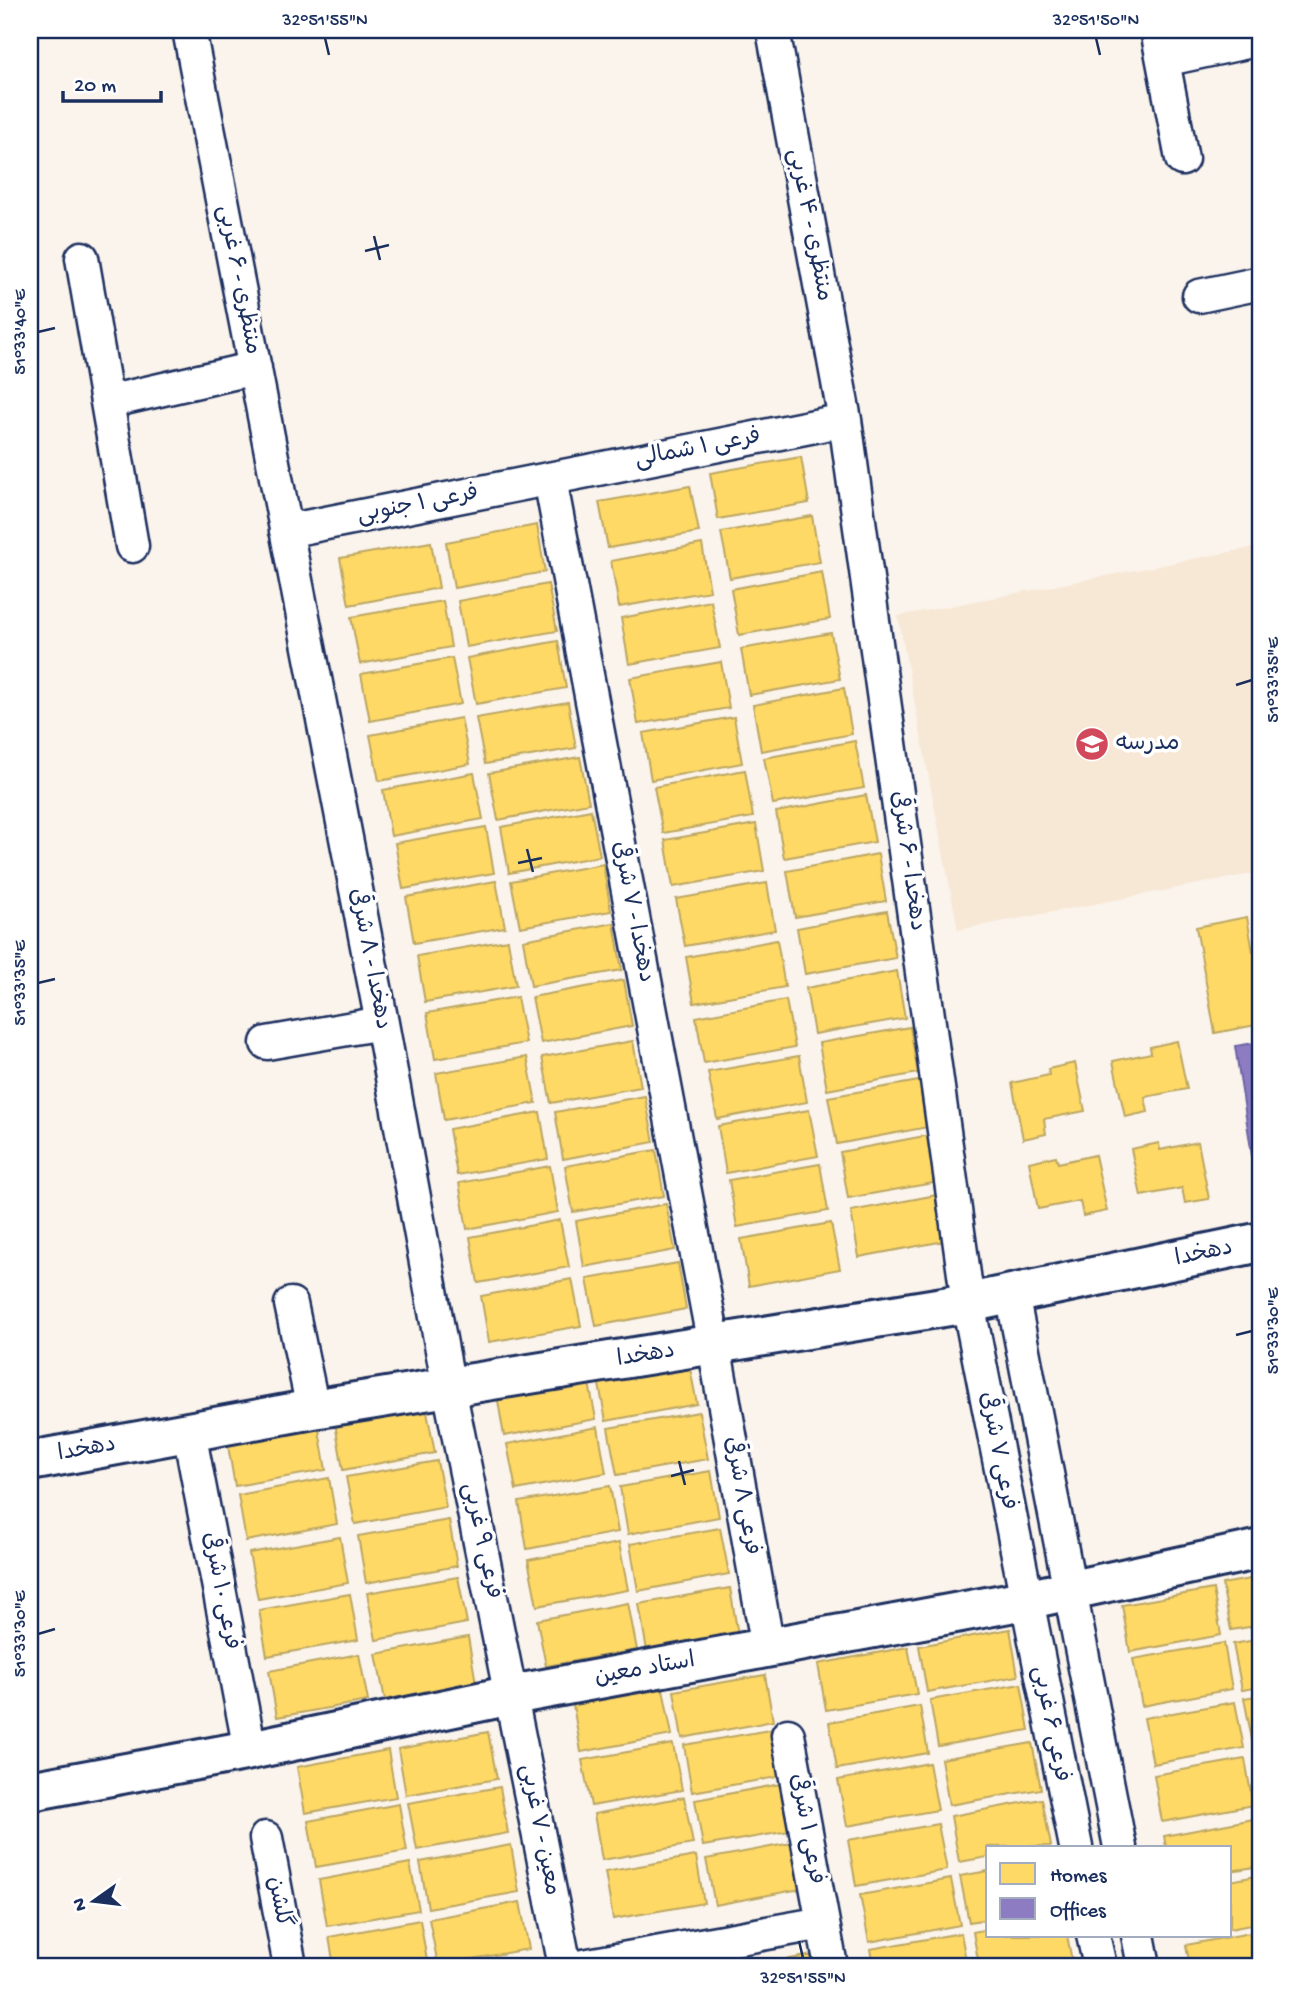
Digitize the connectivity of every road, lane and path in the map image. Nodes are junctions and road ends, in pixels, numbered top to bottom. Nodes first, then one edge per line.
1 (189, 30) edge
2 (773, 30) edge
3 (1261, 39) edge
4 (1160, 45) edge
5 (1182, 159) dead end
6 (82, 258) dead end
7 (1261, 283) edge
8 (1199, 296) dead end
9 (255, 368) junction
10 (107, 402) junction
11 (845, 420) junction
12 (550, 478) junction
13 (286, 531) junction
14 (132, 546) dead end
15 (382, 1023) junction
16 (267, 1043) dead end
17 (1261, 1242) edge
18 (1012, 1294) junction
19 (968, 1303) junction
20 (290, 1304) dead end
21 (713, 1345) junction
22 (449, 1388) junction
23 (313, 1409) junction
24 (189, 1432) junction
25 (30, 1461) edge
26 (1261, 1549) edge
27 (1070, 1591) junction
28 (1025, 1600) junction
29 (768, 1648) junction
30 (512, 1695) junction
31 (788, 1735) dead end
32 (250, 1750) junction
33 (30, 1791) edge
34 (266, 1838) dead end
35 (1076, 1846) edge
36 (1120, 1846) edge
37 (823, 1923) junction
38 (1093, 1937) edge
39 (1138, 1937) edge
40 (290, 1966) edge
41 (565, 1966) edge
42 (583, 1966) edge
43 (831, 1966) edge
44 (1100, 1966) edge
45 (1144, 1966) edge

1 - 9 street, منتظری - ۶ غربی
2 - 11 street, منتظری - ۴ غربی
3 - 4 street
4 - 5 street
6 - 10 street
7 - 8 street
9 - 10 street
9 - 13 street, منتظری - ۶ غربی
10 - 14 street
11 - 12 street, فرعی ۱ شمالی
11 - 19 street, دهخدا - ۶ شرقی
12 - 13 street, فرعی ۱ جنوبی
12 - 21 street, دهخدا - ۷ شرقی
13 - 15 street, دهخدا - ۸ شرقی
15 - 16 street
15 - 22 street, دهخدا - ۸ شرقی
17 - 18 street, دهخدا
18 - 19 street, دهخدا
18 - 27 street
19 - 21 street, دهخدا
19 - 28 street, فرعی ۷ شرقی
20 - 23 street
21 - 22 street, دهخدا
21 - 29 street, فرعی ۸ شرقی
22 - 23 street, دهخدا
22 - 30 street, فرعی ۹ غربی
23 - 24 street, دهخدا
24 - 25 street, دهخدا
24 - 32 street, فرعی ۱۰ شرقی
26 - 27 street, استاد معین
27 - 28 street, استاد معین
27 - 36 street
28 - 29 street, استاد معین
28 - 35 street, فرعی ۶ غربی
29 - 30 street, استاد معین
30 - 32 street, استاد معین
30 - 41 street, معین - ۷ غربی
31 - 37 street, فرعی ۱ شرقی
32 - 33 street, استاد معین
34 - 40 street, گلشن
37 - 42 street
37 - 43 street, فرعی ۱ شرقی
38 - 44 street
39 - 45 street

